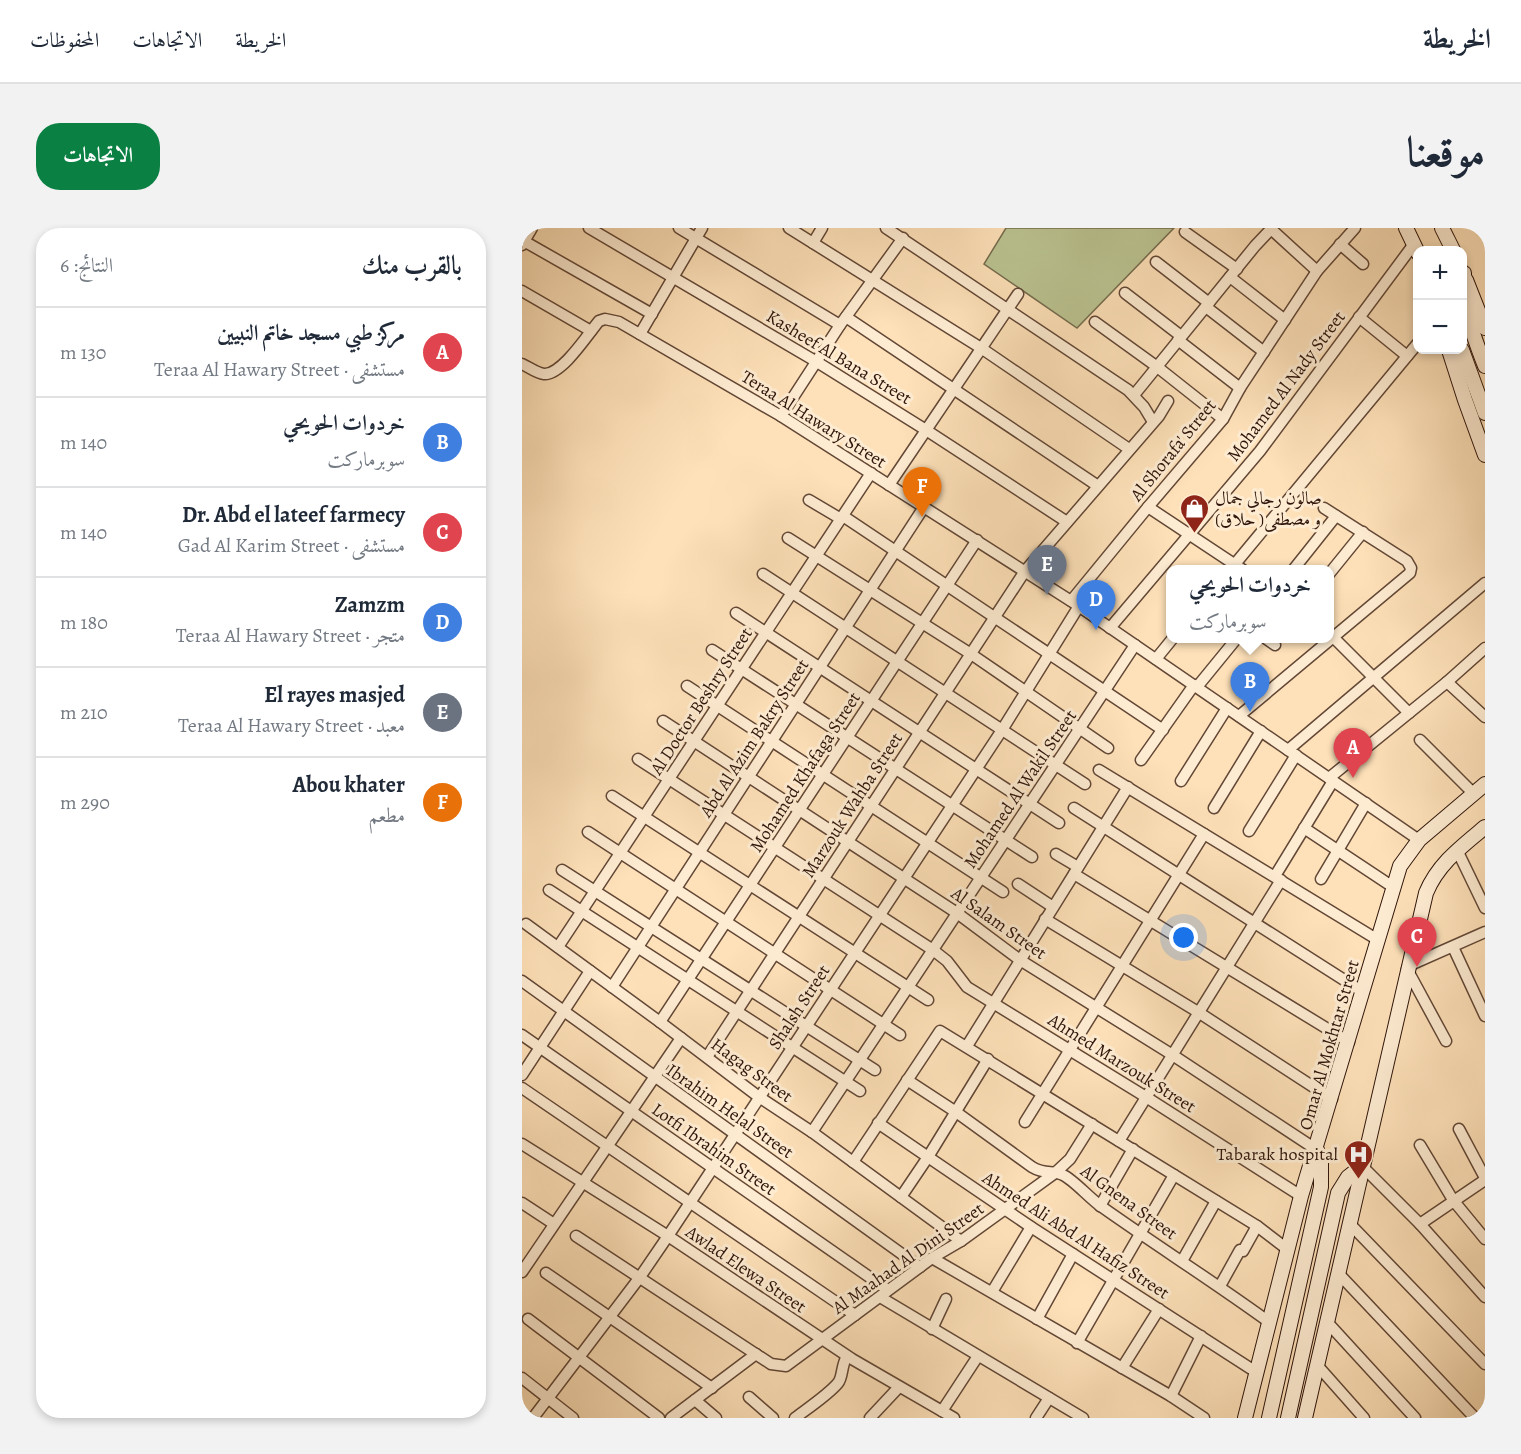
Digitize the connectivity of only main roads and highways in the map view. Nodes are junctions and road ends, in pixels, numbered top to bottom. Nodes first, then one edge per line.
1 (1406, 228) edge
2 (1442, 228) edge
3 (1415, 246) edge
4 (1451, 246) edge
5 (1467, 281) edge
6 (1464, 300) edge
7 (1485, 328) edge
8 (1450, 354) edge
9 (1463, 354) edge
10 (1485, 366) edge
11 (1485, 413) edge
12 (1485, 455) edge
13 (1485, 784) edge
14 (1485, 827) edge
15 (1317, 1150) junction
16 (1362, 1166) junction
17 (1245, 1418) edge
18 (1269, 1418) edge
19 (1288, 1418) edge
20 (1305, 1418) edge

1 - 3 main road
2 - 4 main road
5 - 7 main road
6 - 10 main road
8 - 12 main road
9 - 11 main road
13 - 15 main road, Omar Al Mokhtar Street
14 - 16 main road
15 - 17 main road, Omar Al Mokhtar Street
15 - 18 main road
16 - 19 main road
16 - 20 main road

